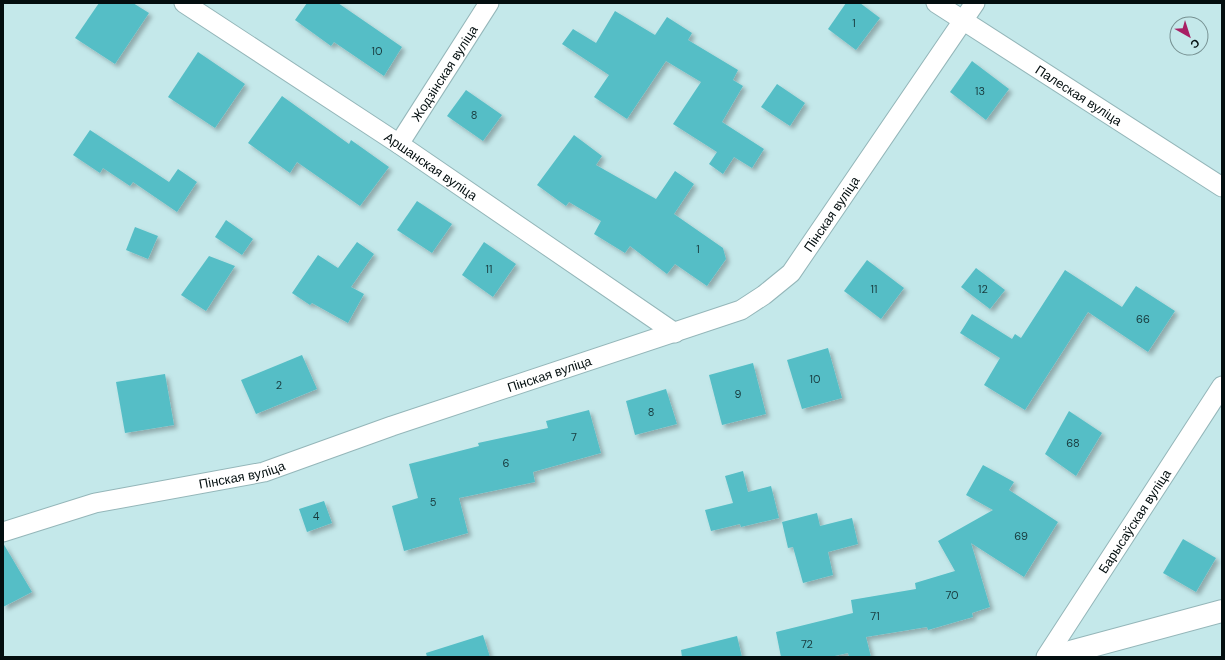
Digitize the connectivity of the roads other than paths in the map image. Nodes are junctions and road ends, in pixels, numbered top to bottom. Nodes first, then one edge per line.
1 (184, 3) edge
2 (489, 3) edge
3 (936, 3) edge
4 (975, 3) edge
5 (964, 21) junction
6 (399, 144) junction
7 (1222, 187) edge
8 (675, 334) junction
9 (1222, 386) edge
10 (3, 532) edge
11 (1222, 611) edge
12 (1046, 657) edge
13 (1051, 657) edge

1 - 6 street, Аршанская вуліца
2 - 6 street, Жодзінская вуліца
3 - 5 street, Палеская вуліца
4 - 5 street, Пінская вуліца
5 - 7 street, Палеская вуліца
5 - 8 street, Пінская вуліца
6 - 8 street, Аршанская вуліца
8 - 10 street, Пінская вуліца
9 - 12 street, Барысаўская вуліца
11 - 13 main road

